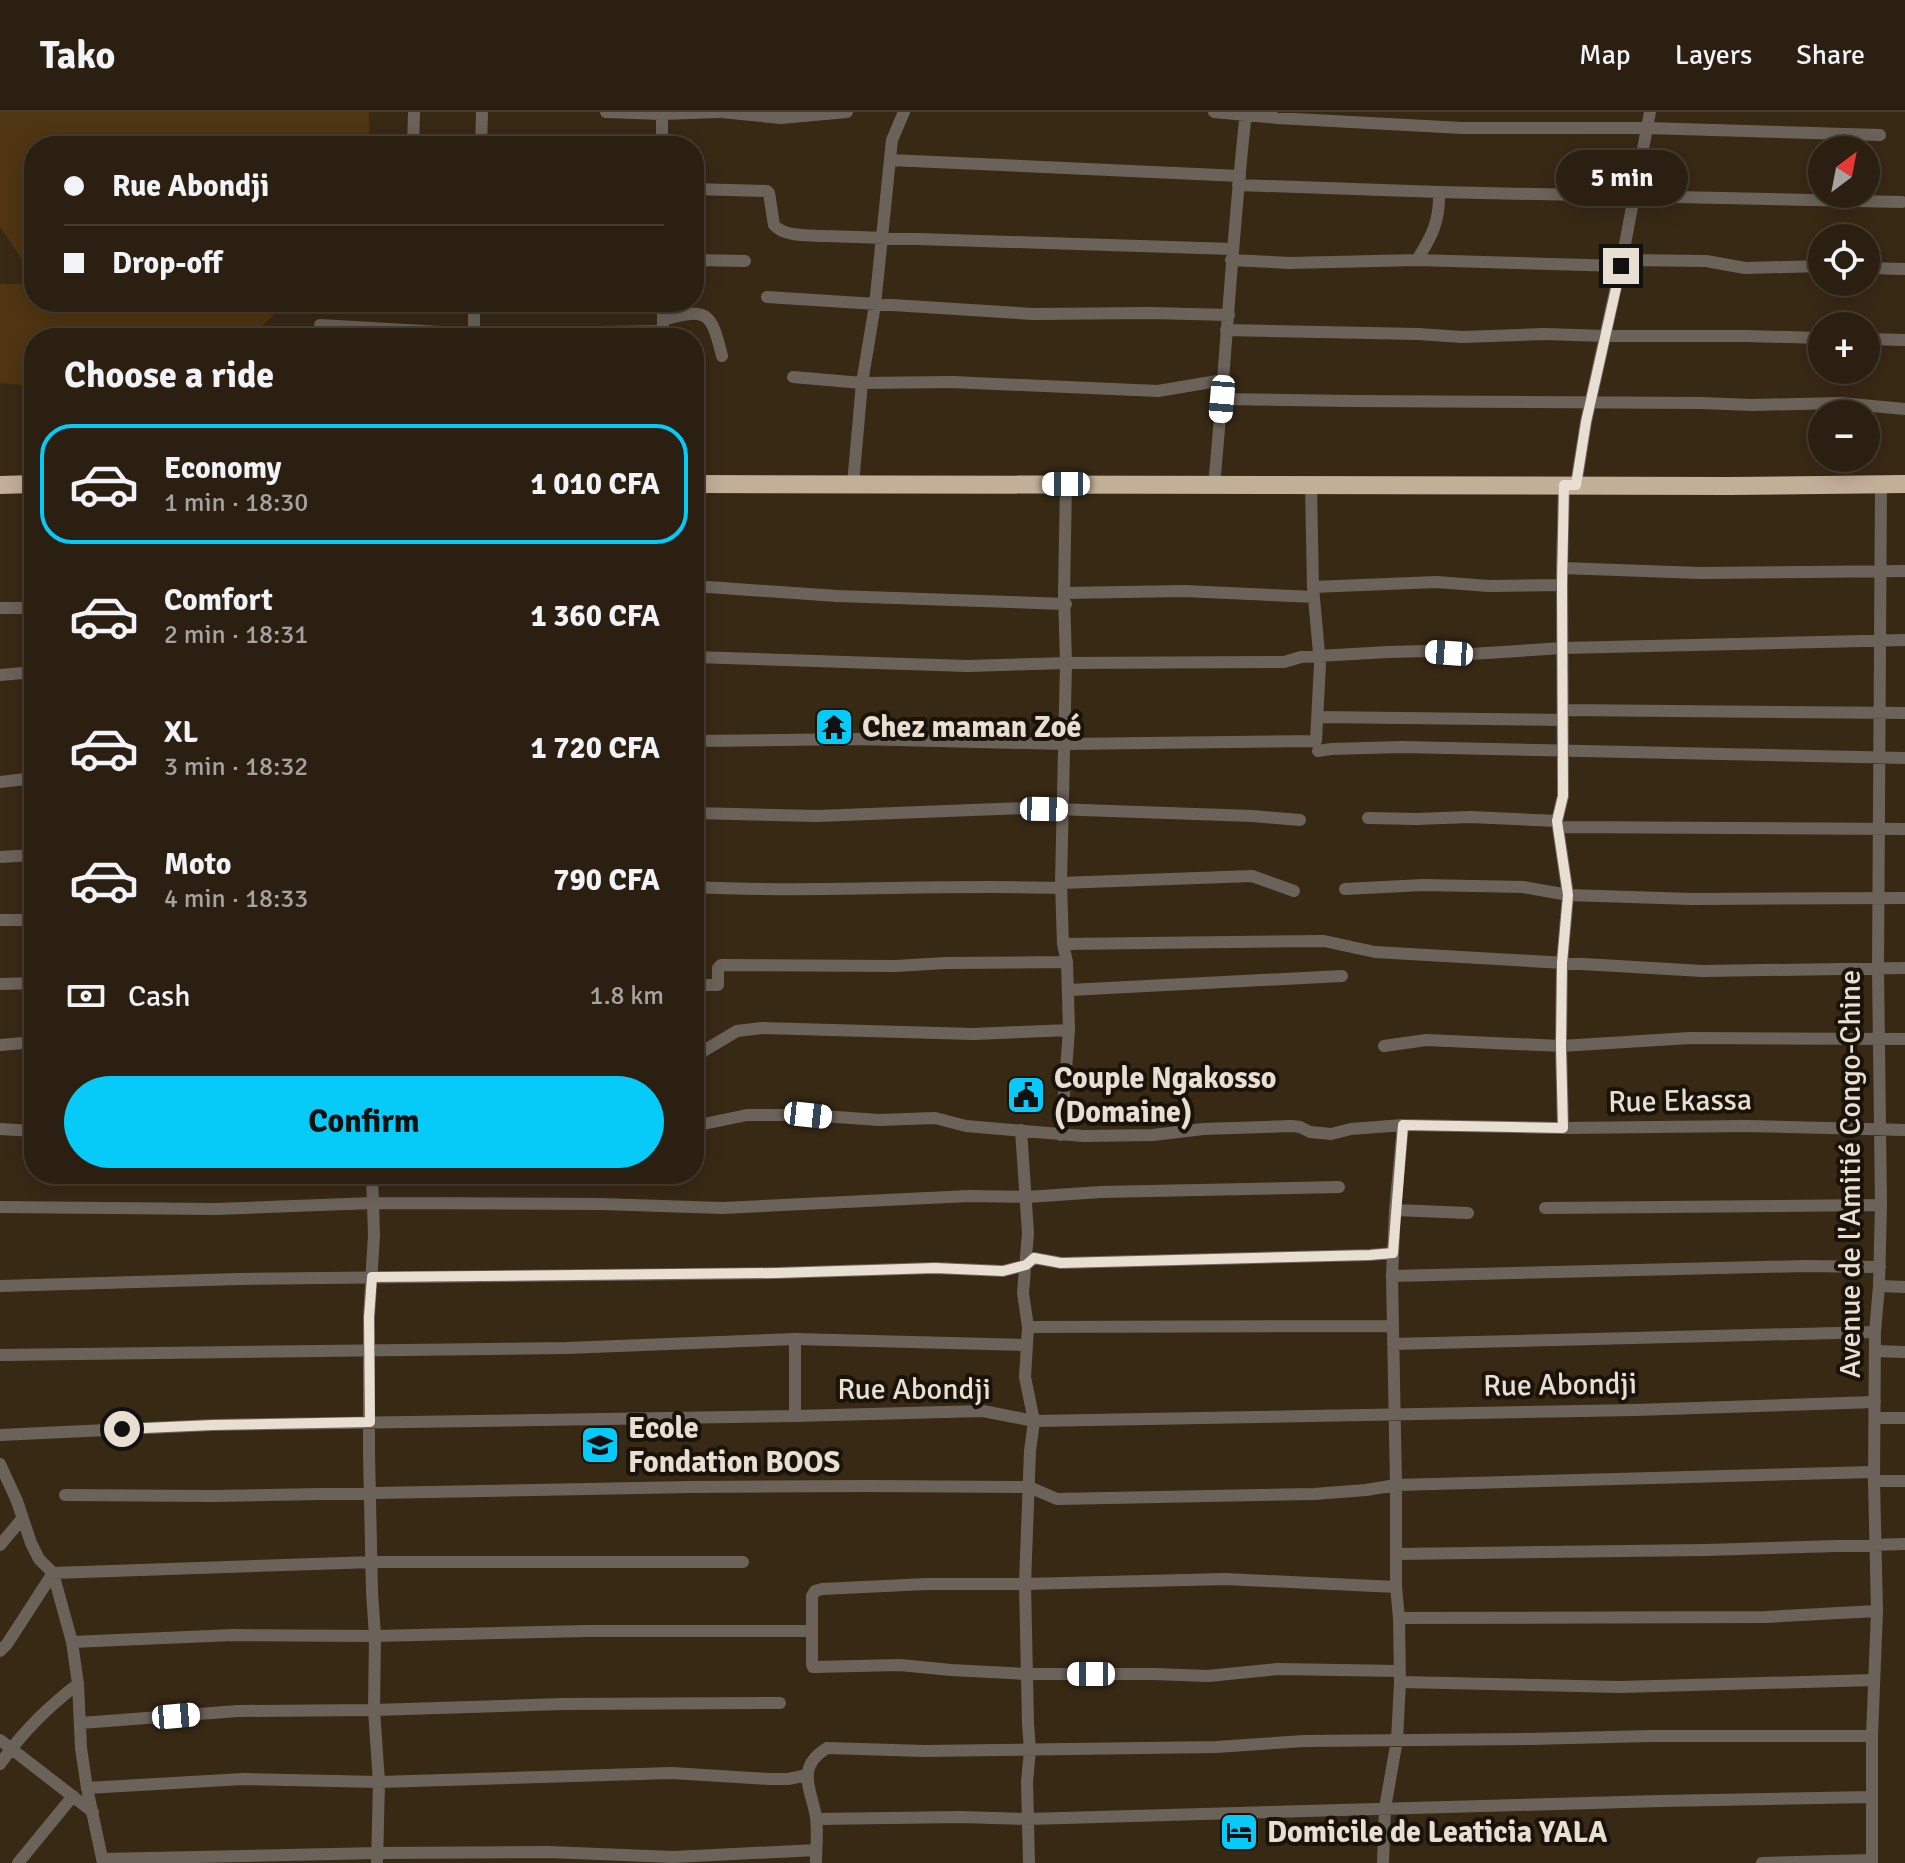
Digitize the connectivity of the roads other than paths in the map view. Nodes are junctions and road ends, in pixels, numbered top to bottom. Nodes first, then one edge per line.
1 (414, 112) edge
2 (482, 112) edge
3 (606, 112) edge
4 (720, 112) edge
5 (847, 112) edge
6 (904, 112) edge
7 (1214, 112) edge
8 (1650, 112) edge
9 (662, 113) edge
10 (1245, 113) edge
11 (1647, 128) junction
12 (1880, 135) dead end
13 (413, 136) edge
14 (481, 136) edge
15 (662, 136) edge
16 (890, 160) junction
17 (1239, 181) junction
18 (704, 189) edge
19 (1439, 192) junction
20 (1633, 197) junction
21 (1902, 202) dead end
22 (884, 237) junction
23 (1232, 255) junction
24 (704, 260) edge
25 (1417, 260) junction
26 (745, 261) dead end
27 (1622, 263) junction
28 (1808, 266) edge
29 (1880, 268) edge
30 (1905, 269) edge
31 (767, 297) dead end
32 (875, 305) junction
33 (693, 312) edge
34 (693, 312) edge
35 (1229, 315) junction
36 (320, 325) dead end
37 (362, 328) edge
38 (666, 328) edge
39 (1226, 330) junction
40 (1606, 336) junction
41 (1808, 338) edge
42 (1880, 339) edge
43 (1905, 340) edge
44 (722, 356) dead end
45 (793, 377) dead end
46 (1223, 380) junction
47 (862, 383) junction
48 (1222, 399) junction
49 (1590, 403) junction
50 (1905, 409) edge
51 (24, 484) edge
52 (704, 484) edge
53 (853, 484) junction
54 (1066, 484) junction
55 (1905, 484) edge
56 (0, 485) edge
57 (1214, 485) junction
58 (1311, 485) junction
59 (1570, 485) junction
60 (1881, 485) junction
61 (1562, 568) junction
62 (1881, 571) junction
63 (1905, 571) edge
64 (1562, 585) junction
65 (704, 587) edge
66 (1314, 592) junction
67 (1065, 598) junction
68 (0, 608) edge
69 (24, 608) edge
70 (1880, 640) junction
71 (1905, 640) edge
72 (1563, 648) junction
73 (704, 657) edge
74 (1318, 657) junction
75 (1066, 663) junction
76 (24, 673) edge
77 (0, 675) edge
78 (1880, 713) junction
79 (1905, 713) edge
80 (1564, 715) junction
81 (1318, 717) junction
82 (704, 741) edge
83 (1064, 744) junction
84 (1561, 750) junction
85 (1318, 751) dead end
86 (1879, 758) junction
87 (1905, 758) edge
88 (24, 779) edge
89 (0, 782) edge
90 (1061, 809) junction
91 (704, 813) edge
92 (1368, 818) dead end
93 (1300, 820) dead end
94 (1558, 824) junction
95 (1879, 829) junction
96 (1905, 829) edge
97 (24, 856) edge
98 (0, 857) edge
99 (1061, 886) junction
100 (704, 887) edge
101 (1345, 889) dead end
102 (1294, 891) dead end
103 (1568, 895) junction
104 (1878, 898) junction
105 (1905, 898) edge
106 (0, 920) edge
107 (24, 920) edge
108 (1063, 944) junction
109 (1067, 962) junction
110 (1562, 963) junction
111 (1878, 968) junction
112 (1905, 968) edge
113 (1342, 976) dead end
114 (24, 983) edge
115 (0, 984) edge
116 (704, 985) edge
117 (1069, 990) junction
118 (1069, 1030) junction
119 (1880, 1039) junction
120 (1905, 1039) edge
121 (24, 1043) edge
122 (0, 1045) edge
123 (1384, 1046) dead end
124 (1561, 1046) junction
125 (704, 1051) edge
126 (704, 1124) edge
127 (1403, 1125) junction
128 (1563, 1128) junction
129 (0, 1129) edge
130 (24, 1130) edge
131 (1021, 1130) junction
132 (1880, 1130) junction
133 (1905, 1130) edge
134 (1061, 1135) junction
135 (372, 1184) edge
136 (1339, 1187) dead end
137 (1027, 1197) junction
138 (373, 1203) junction
139 (1881, 1205) junction
140 (0, 1207) edge
141 (1545, 1208) dead end
142 (1395, 1210) junction
143 (1468, 1213) dead end
144 (1393, 1253) junction
145 (1026, 1265) junction
146 (1880, 1267) junction
147 (1392, 1276) junction
148 (372, 1277) junction
149 (0, 1286) edge
150 (1879, 1286) junction
151 (1905, 1287) edge
152 (1392, 1326) junction
153 (1028, 1327) junction
154 (1875, 1332) junction
155 (795, 1339) junction
156 (1393, 1344) junction
157 (1026, 1345) junction
158 (370, 1350) junction
159 (1875, 1351) junction
160 (1905, 1352) edge
161 (0, 1355) edge
162 (1875, 1402) junction
163 (1395, 1414) junction
164 (795, 1416) junction
165 (1875, 1418) junction
166 (1905, 1418) edge
167 (1034, 1421) junction
168 (370, 1422) junction
169 (0, 1435) edge
170 (0, 1464) edge
171 (1874, 1476) junction
172 (1905, 1481) edge
173 (1396, 1485) junction
174 (1029, 1487) junction
175 (371, 1493) junction
176 (65, 1495) dead end
177 (22, 1519) junction
178 (1875, 1544) junction
179 (1905, 1544) edge
180 (0, 1545) edge
181 (1396, 1554) junction
182 (373, 1562) junction
183 (743, 1562) dead end
184 (53, 1573) junction
185 (1025, 1584) junction
186 (1396, 1587) junction
187 (1877, 1611) junction
188 (1399, 1618) junction
189 (812, 1631) junction
190 (375, 1636) junction
191 (72, 1642) junction
192 (0, 1651) edge
193 (1027, 1674) junction
194 (1400, 1677) junction
195 (1874, 1680) junction
196 (78, 1684) junction
197 (780, 1703) dead end
198 (374, 1710) junction
199 (81, 1723) junction
200 (1872, 1736) junction
201 (1397, 1740) junction
202 (5, 1745) edge
203 (1030, 1750) junction
204 (0, 1764) edge
205 (808, 1775) junction
206 (379, 1782) junction
207 (87, 1788) junction
208 (73, 1796) junction
209 (1872, 1797) junction
210 (1385, 1808) junction
211 (93, 1812) junction
212 (816, 1819) junction
213 (1028, 1819) junction
214 (816, 1856) edge
215 (377, 1858) edge
216 (103, 1861) edge
217 (1872, 1861) edge
218 (18, 1863) edge
219 (1029, 1863) edge
220 (1383, 1863) edge
221 (1762, 1863) edge

1 - 13 street
2 - 14 street
3 - 9 street
4 - 5 street
4 - 9 street
6 - 16 street
7 - 10 street
8 - 11 street
9 - 15 street
10 - 11 street
10 - 17 street
11 - 12 street
11 - 20 street
16 - 17 street
16 - 22 street
17 - 19 street
17 - 23 street
18 - 22 street
19 - 20 street
19 - 25 street
20 - 21 street
20 - 27 street
22 - 23 street
22 - 32 street
23 - 25 street
23 - 35 street
24 - 26 street
25 - 27 street
27 - 28 street
27 - 40 street
29 - 30 street
31 - 32 street
32 - 35 street
32 - 47 street
33 - 38 street
34 - 44 street
35 - 39 street
36 - 37 street
39 - 40 street
39 - 46 street
40 - 41 street
40 - 49 street
42 - 43 street
45 - 47 street
46 - 47 street
46 - 48 street
47 - 53 street
48 - 49 street
48 - 57 street
49 - 50 street
49 - 59 street
51 - 56 highway
52 - 53 highway
53 - 54 highway
54 - 57 highway
54 - 67 street
55 - 60 highway
57 - 58 highway
58 - 59 highway
58 - 66 street
59 - 60 highway
59 - 61 street
60 - 62 street, Avenue de l'Amitié Congo-Chine
61 - 62 street
61 - 64 street
62 - 63 street
62 - 70 street, Avenue de l'Amitié Congo-Chine
64 - 66 street
64 - 72 street
65 - 67 street
66 - 67 street
66 - 74 street
67 - 75 street
68 - 69 street
70 - 71 street
70 - 72 street
70 - 78 street, Avenue de l'Amitié Congo-Chine
72 - 74 street
72 - 80 street
73 - 75 street
74 - 75 street
74 - 81 street
75 - 83 street
76 - 77 street
78 - 79 street
78 - 80 street
78 - 86 street, Avenue de l'Amitié Congo-Chine
80 - 81 street
80 - 84 street
81 - 83 street
82 - 83 street
83 - 90 street
84 - 85 street
84 - 86 street
84 - 94 street
86 - 87 street
86 - 95 street, Avenue de l'Amitié Congo-Chine
88 - 89 street
90 - 91 street
90 - 93 street
90 - 99 street
92 - 94 street
94 - 95 street
94 - 103 street
95 - 96 street
95 - 104 street, Avenue de l'Amitié Congo-Chine
97 - 98 street
99 - 100 street
99 - 102 street
99 - 108 street
101 - 103 street
103 - 104 street
103 - 110 street
104 - 105 street
104 - 111 street, Avenue de l'Amitié Congo-Chine
106 - 107 street
108 - 109 street
108 - 110 street
109 - 116 street
109 - 117 street
110 - 111 street
110 - 124 street
111 - 112 street
111 - 119 street, Avenue de l'Amitié Congo-Chine
113 - 117 street
114 - 115 street
117 - 118 street
118 - 125 street
118 - 134 street
119 - 120 street
119 - 124 street
119 - 132 street, Avenue de l'Amitié Congo-Chine
121 - 122 street
123 - 124 street
124 - 128 street
126 - 131 street, Rue Ekassa
127 - 128 street, Rue Ekassa
127 - 134 street, Rue Ekassa
127 - 142 street
128 - 132 street, Rue Ekassa
129 - 130 street
131 - 134 street, Rue Ekassa
131 - 137 street
132 - 133 street, Rue Ekassa
132 - 139 street, Avenue de l'Amitié Congo-Chine
135 - 138 street
136 - 137 street
137 - 138 street
137 - 145 street
138 - 140 street
138 - 148 street
139 - 141 street
139 - 146 street, Avenue de l'Amitié Congo-Chine
142 - 143 street
142 - 144 street
144 - 145 street
144 - 147 street
145 - 148 street
145 - 153 street
146 - 147 street
146 - 150 street, Avenue de l'Amitié Congo-Chine
147 - 152 street
148 - 149 street
148 - 158 street
150 - 151 street
150 - 154 street, Avenue de l'Amitié Congo-Chine
152 - 153 street
152 - 156 street
153 - 157 street
154 - 156 street
154 - 159 street, Avenue de l'Amitié Congo-Chine
155 - 157 street
155 - 158 street
155 - 164 street
156 - 163 street
157 - 167 street
158 - 161 street
158 - 168 street
159 - 160 street
159 - 162 street, Avenue de l'Amitié Congo-Chine
162 - 163 street, Rue Abondji
162 - 165 street, Avenue de l'Amitié Congo-Chine
163 - 167 street, Rue Abondji
163 - 173 street
164 - 167 street, Rue Abondji
164 - 168 street, Rue Abondji
165 - 166 street
165 - 171 street, Avenue de l'Amitié Congo-Chine
167 - 174 street
168 - 169 street, Rue Abondji
168 - 175 street
170 - 177 street
171 - 172 street
171 - 173 street
171 - 178 street, Avenue de l'Amitié Congo-Chine
173 - 174 street
173 - 181 street
174 - 175 street
174 - 185 street
175 - 176 street
175 - 182 street
177 - 180 street
177 - 184 street
178 - 179 street
178 - 181 street
178 - 187 street, Avenue de l'Amitié Congo-Chine
181 - 186 street
182 - 183 street
182 - 184 street
182 - 190 street
184 - 191 street
184 - 192 street
185 - 186 street
185 - 189 street
185 - 193 street
186 - 188 street
187 - 188 street
187 - 195 street, Avenue de l'Amitié Congo-Chine
188 - 194 street
189 - 190 street
189 - 193 street
190 - 191 street
190 - 198 street
191 - 196 street
193 - 194 street
193 - 203 street
194 - 195 street
194 - 201 street
195 - 200 street, Avenue de l'Amitié Congo-Chine
196 - 199 street
196 - 202 street
197 - 198 street
198 - 199 street
198 - 206 street
199 - 207 street
200 - 201 street
200 - 209 street, Avenue de l'Amitié Congo-Chine
201 - 203 street
201 - 210 street
202 - 204 street
202 - 208 street
203 - 205 street
203 - 213 street
205 - 206 street
205 - 212 street
206 - 207 street
206 - 215 street
207 - 211 street
208 - 211 street
208 - 218 street
209 - 210 street
209 - 217 street, Avenue de l'Amitié Congo-Chine
210 - 213 street
210 - 220 street
211 - 216 street
212 - 213 street
212 - 214 street
213 - 219 street
214 - 215 street
215 - 216 street
217 - 221 street

